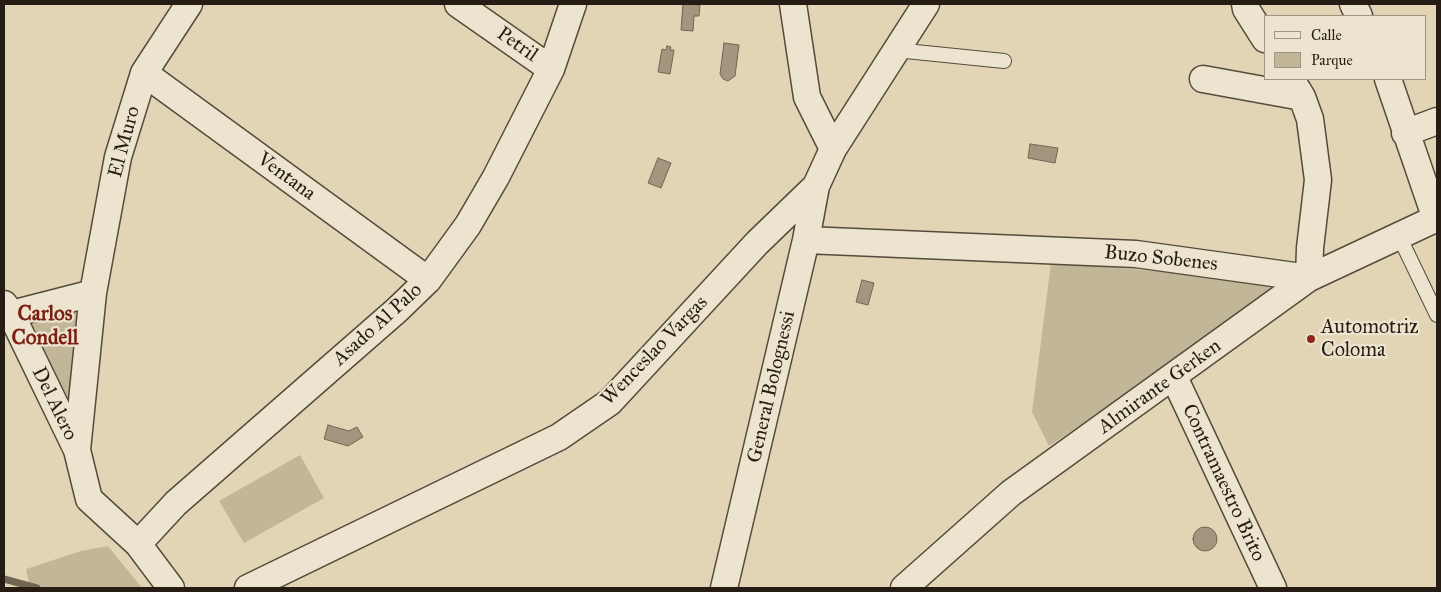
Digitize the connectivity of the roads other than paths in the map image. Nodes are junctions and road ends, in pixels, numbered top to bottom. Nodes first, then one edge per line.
1 (189, 4) edge
2 (458, 4) edge
3 (573, 4) edge
4 (793, 4) edge
5 (926, 4) edge
6 (1245, 4) edge
7 (1264, 37) edge
8 (896, 50) junction
9 (1004, 62) dead end
10 (551, 69) junction
11 (144, 74) junction
12 (1203, 79) dead end
13 (1388, 80) edge
14 (1296, 88) edge
15 (1437, 121) edge
16 (1405, 132) junction
17 (832, 149) junction
18 (816, 186) junction
19 (1437, 219) edge
20 (1399, 236) junction
21 (806, 240) junction
22 (1309, 278) junction
23 (428, 280) junction
24 (93, 293) junction
25 (7, 309) edge
26 (1437, 315) edge
27 (1174, 377) junction
28 (77, 450) junction
29 (138, 544) junction
30 (171, 588) edge
31 (248, 588) edge
32 (724, 588) edge
33 (904, 588) edge
34 (1273, 588) edge

1 - 11 street, El Muro
2 - 10 street, Petril
3 - 10 street, Asado Al Palo
4 - 17 street
5 - 8 street, Wenceslao Vargas
6 - 7 street
8 - 9 lane
8 - 17 street, Wenceslao Vargas
10 - 23 street, Asado Al Palo
11 - 23 street, Ventana
11 - 24 street, El Muro
12 - 14 street
13 - 16 street
14 - 22 street
15 - 16 street
16 - 19 street
17 - 18 street, Wenceslao Vargas
18 - 21 street, General Bolognessi
18 - 31 street, Wenceslao Vargas
19 - 20 street, Almirante Gerken
20 - 22 street, Almirante Gerken
20 - 26 lane
21 - 22 street, Buzo Sobenes
21 - 32 street, General Bolognessi
22 - 27 street, Almirante Gerken
23 - 29 street, Asado Al Palo
24 - 25 street
24 - 28 street, El Muro
25 - 28 street, Del Alero
27 - 33 street, Almirante Gerken
27 - 34 street, Contramaestro Brito
28 - 29 street, El Muro
29 - 30 street

